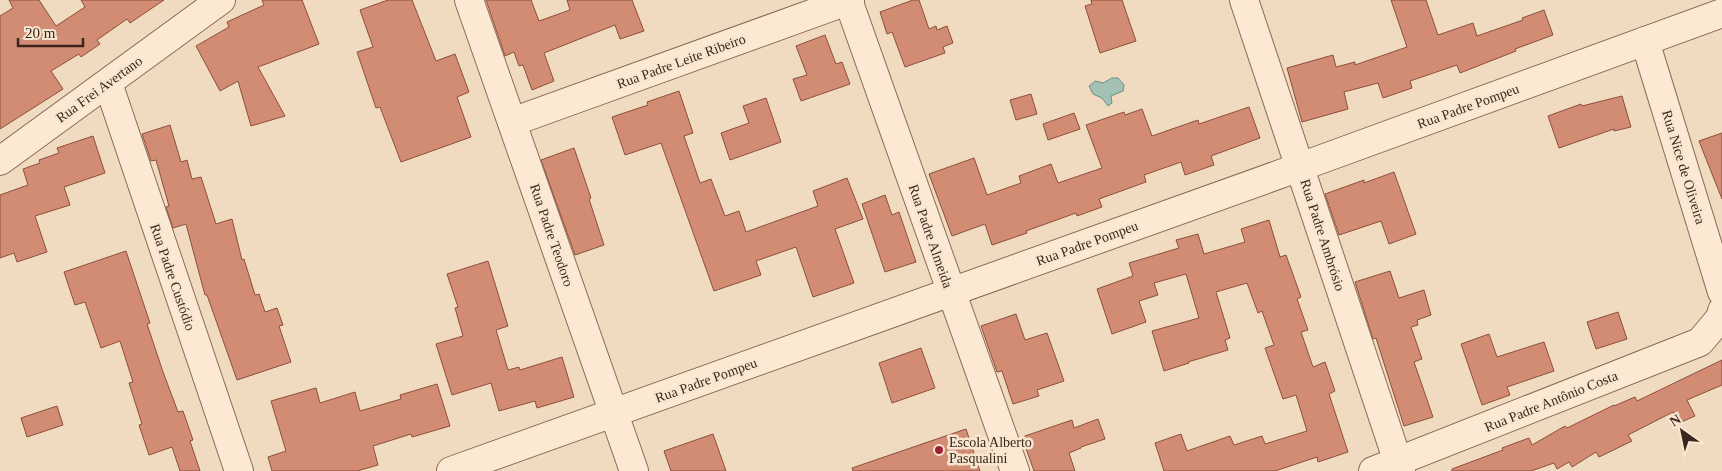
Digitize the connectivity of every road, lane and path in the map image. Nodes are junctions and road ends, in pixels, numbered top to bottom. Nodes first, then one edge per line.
1 (221, 0) edge
2 (469, 0) edge
3 (849, 0) edge
4 (1244, 0) edge
5 (1722, 13) edge
6 (1646, 41) junction
7 (108, 83) junction
8 (512, 122) junction
9 (0, 160) edge
10 (1300, 167) junction
11 (951, 292) junction
12 (1721, 307) edge
13 (614, 413) junction
14 (1400, 466) edge
15 (239, 471) edge
16 (451, 471) edge
17 (634, 471) edge
18 (1015, 471) edge
19 (1372, 471) edge

1 - 7 street, Rua Frei Avertano
2 - 8 street, Rua Padre Teodoro
3 - 8 street, Rua Padre Leite Ribeiro
3 - 11 street, Rua Padre Almeida
4 - 10 street, Rua Padre Ambrósio
5 - 6 street, Rua Padre Pompeu
6 - 10 street, Rua Padre Pompeu
6 - 12 street, Rua Nice de Oliveira
7 - 9 street, Rua Frei Avertano
7 - 15 street, Rua Padre Custódio
8 - 13 street, Rua Padre Teodoro
10 - 11 street, Rua Padre Pompeu
10 - 14 street, Rua Padre Ambrósio
11 - 13 street, Rua Padre Pompeu
11 - 18 street, Rua Padre Almeida
12 - 14 street, Rua Padre Antônio Costa
13 - 16 street, Rua Padre Pompeu
13 - 17 street, Rua Padre Teodoro
14 - 19 street, Rua Padre Antônio Costa

